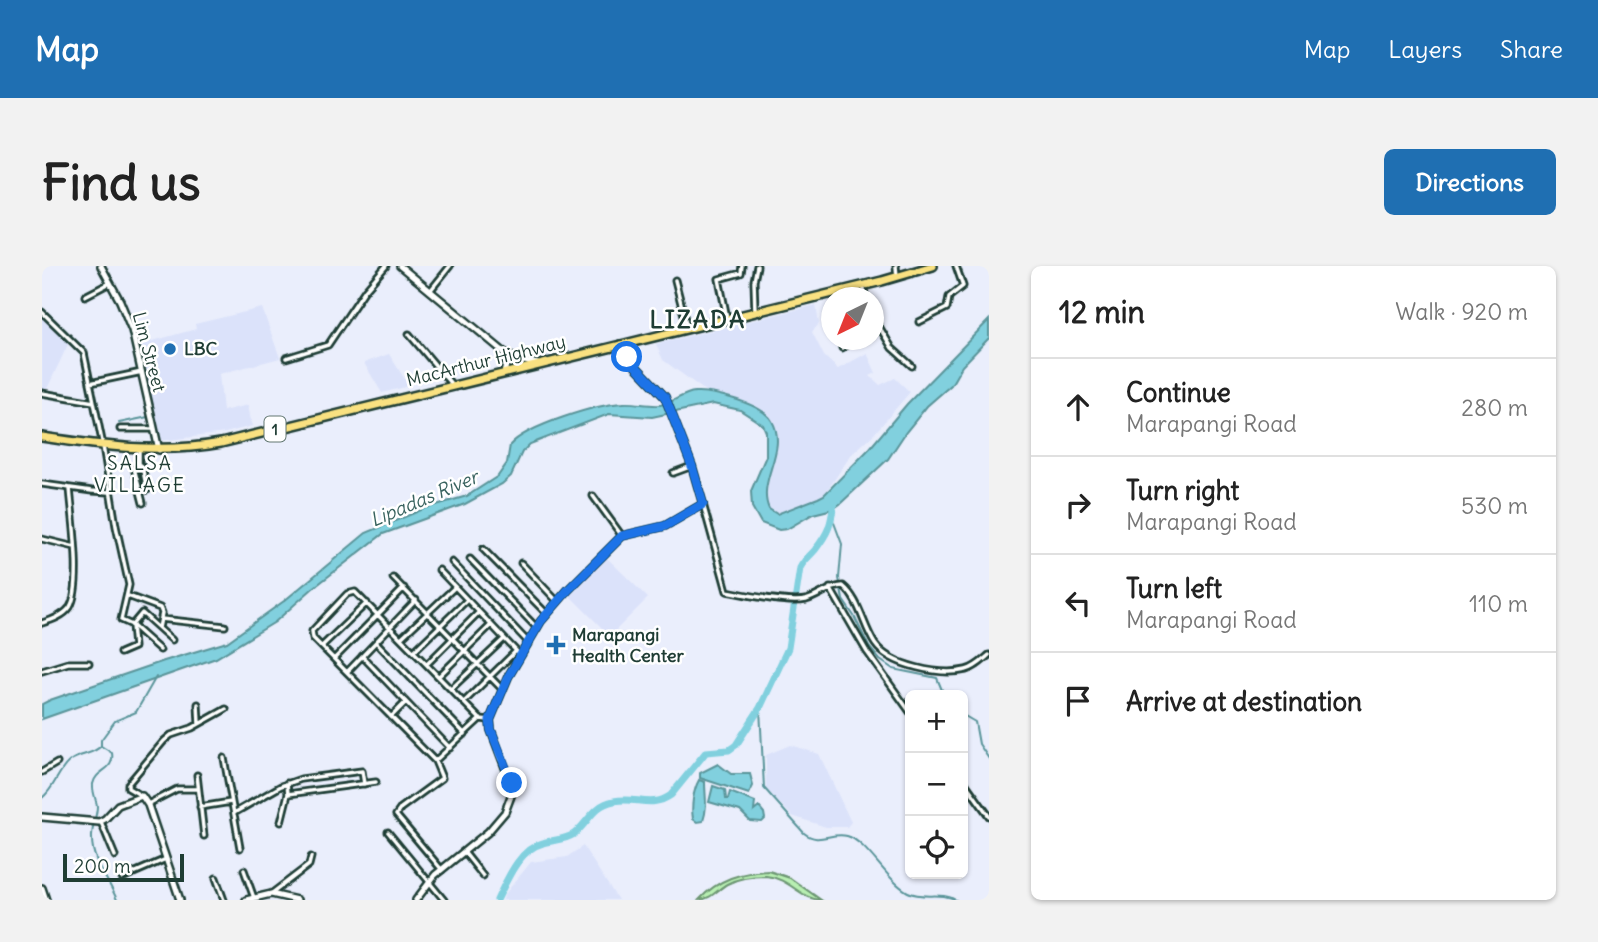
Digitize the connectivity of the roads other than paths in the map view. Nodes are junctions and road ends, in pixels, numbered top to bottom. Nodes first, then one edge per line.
1 (101, 266) edge
2 (386, 266) edge
3 (400, 266) edge
4 (450, 266) edge
5 (742, 266) edge
6 (757, 266) edge
7 (896, 266) edge
8 (933, 266) edge
9 (956, 266) edge
10 (897, 277) junction
11 (675, 280) dead end
12 (110, 283) junction
13 (863, 285) joint
14 (430, 291) junction
15 (85, 296) dead end
16 (755, 311) junction
17 (42, 312) edge
18 (727, 318) junction
19 (919, 322) dead end
20 (687, 327) junction
21 (410, 334) dead end
22 (884, 336) edge
23 (620, 344) junction
24 (504, 352) junction
25 (286, 358) dead end
26 (538, 364) junction
27 (912, 366) dead end
28 (142, 372) junction
29 (504, 373) junction
30 (90, 383) junction
31 (452, 385) junction
32 (42, 393) edge
33 (94, 402) junction
34 (120, 429) dead end
35 (155, 429) junction
36 (42, 437) edge
37 (103, 446) junction
38 (139, 449) junction
39 (159, 450) junction
40 (692, 466) junction
41 (673, 473) dead end
42 (42, 484) edge
43 (70, 488) junction
44 (110, 492) junction
45 (593, 496) dead end
46 (143, 502) dead end
47 (703, 504) junction
48 (622, 536) junction
49 (42, 539) edge
50 (75, 547) junction
51 (483, 549) dead end
52 (470, 559) dead end
53 (452, 562) dead end
54 (521, 563) dead end
55 (439, 570) dead end
56 (393, 578) dead end
57 (455, 587) junction
58 (404, 588) junction
59 (831, 588) junction
60 (128, 596) junction
61 (416, 600) junction
62 (467, 600) junction
63 (557, 601) junction
64 (366, 603) junction
65 (479, 612) junction
66 (428, 613) junction
67 (547, 614) junction
68 (42, 615) edge
69 (378, 615) junction
70 (161, 619) junction
71 (43, 623) edge
72 (132, 625) junction
73 (440, 625) junction
74 (491, 625) junction
75 (225, 626) dead end
76 (390, 627) junction
77 (159, 628) junction
78 (537, 628) junction
79 (401, 638) junction
80 (453, 638) junction
81 (503, 639) junction
82 (172, 640) dead end
83 (376, 642) junction
84 (528, 642) junction
85 (322, 646) junction
86 (160, 650) dead end
87 (414, 651) junction
88 (465, 651) junction
89 (120, 653) dead end
90 (518, 653) junction
91 (989, 655) edge
92 (362, 656) junction
93 (334, 659) junction
94 (89, 663) dead end
95 (427, 664) junction
96 (478, 664) junction
97 (42, 671) edge
98 (347, 672) junction
99 (439, 677) junction
100 (490, 677) junction
101 (451, 689) junction
102 (502, 689) junction
103 (406, 702) junction
104 (464, 702) junction
105 (198, 704) dead end
106 (905, 705) edge
107 (226, 709) dead end
108 (391, 717) junction
109 (480, 719) junction
110 (490, 720) junction
111 (199, 724) junction
112 (465, 734) junction
113 (450, 748) junction
114 (224, 758) dead end
115 (435, 761) junction
116 (57, 763) dead end
117 (42, 772) edge
118 (197, 775) dead end
119 (376, 782) dead end
120 (288, 783) junction
121 (363, 784) junction
122 (968, 787) edge
123 (198, 789) junction
124 (288, 794) junction
125 (142, 796) junction
126 (232, 802) junction
127 (148, 805) junction
128 (200, 807) junction
129 (234, 813) junction
130 (989, 816) edge
131 (42, 817) edge
132 (281, 821) dead end
133 (96, 822) junction
134 (388, 832) dead end
135 (204, 836) dead end
136 (240, 848) dead end
137 (464, 852) junction
138 (115, 856) dead end
139 (311, 857) dead end
140 (166, 859) junction
141 (244, 870) dead end
142 (442, 870) junction
143 (483, 876) dead end
144 (122, 878) dead end
145 (216, 878) dead end
146 (429, 882) junction
147 (42, 888) edge
148 (271, 894) junction
149 (254, 899) edge
150 (46, 900) edge
151 (180, 900) edge
152 (223, 900) edge
153 (246, 900) edge
154 (297, 900) edge
155 (416, 900) edge
156 (444, 900) edge

1 - 12 street, Lim Street
2 - 25 street
3 - 14 street
4 - 14 street
5 - 18 street
6 - 16 street
7 - 10 street
8 - 10 highway, MacArthur Highway / 1
9 - 19 street
10 - 13 highway, MacArthur Highway / 1
11 - 20 street
12 - 15 street
12 - 28 street, Lim Street
13 - 16 highway, MacArthur Highway / 1
14 - 24 street
16 - 18 highway, MacArthur Highway / 1
17 - 30 street
18 - 20 highway, MacArthur Highway / 1
20 - 23 highway, MacArthur Highway / 1
21 - 31 street
22 - 27 street
23 - 26 highway, MacArthur Highway / 1
23 - 40 street
24 - 26 street
24 - 29 street
26 - 29 highway, MacArthur Highway / 1
28 - 30 street
28 - 35 street, Lim Street
29 - 31 highway, MacArthur Highway / 1
30 - 33 street
31 - 39 highway, MacArthur Highway / 1
32 - 33 street
33 - 37 street
34 - 35 street
35 - 39 street, Lim Street
36 - 37 highway, MacArthur Highway / 1
37 - 38 highway, MacArthur Highway / 1
37 - 44 street
38 - 39 highway, MacArthur Highway / 1
38 - 46 street
40 - 41 street
40 - 47 street
42 - 43 street
43 - 44 street
43 - 50 street
44 - 60 street
45 - 48 street
47 - 48 street
47 - 59 street
48 - 63 street
49 - 50 street
50 - 71 street
51 - 67 street
52 - 78 street
53 - 84 street
54 - 63 street
55 - 57 street
56 - 58 street
57 - 62 street
57 - 66 street
58 - 61 street
58 - 69 street
59 - 91 street
59 - 106 street
60 - 70 street
60 - 72 street
61 - 66 street
61 - 76 street
62 - 65 street
62 - 73 street
63 - 67 street
64 - 69 street
64 - 85 street
64 - 85 street
65 - 74 street
65 - 80 street
66 - 73 street
66 - 79 street
67 - 78 street
68 - 71 street
69 - 76 street
69 - 93 street
70 - 75 street
70 - 77 street
72 - 77 street
72 - 86 street
72 - 89 street
73 - 80 street
73 - 87 street
74 - 81 street
74 - 88 street
76 - 79 street
76 - 83 street
77 - 82 street
78 - 84 street
79 - 87 street
80 - 88 street
80 - 95 street
81 - 90 street
81 - 96 street
83 - 92 street
83 - 112 street
84 - 90 street
85 - 93 street
87 - 95 street
88 - 96 street
88 - 99 street
90 - 100 street
90 - 102 street
92 - 98 street
92 - 103 street
93 - 98 street
94 - 97 street
95 - 99 street
96 - 100 street
96 - 101 street
98 - 108 street
99 - 101 street
100 - 102 street
100 - 104 street
101 - 104 street
102 - 110 street
103 - 108 street
103 - 113 street
104 - 109 street
105 - 111 street
107 - 111 street
108 - 115 street
109 - 110 street
109 - 112 street
110 - 137 street
111 - 125 street
112 - 113 street
113 - 115 street
114 - 126 street
115 - 142 street
116 - 117 street
118 - 123 street
119 - 121 street
120 - 121 street
120 - 124 street
120 - 129 street
121 - 124 street
122 - 130 street
123 - 127 street
123 - 128 street
124 - 132 street
125 - 127 street
125 - 133 street
126 - 128 street
126 - 129 street
127 - 140 street
128 - 135 street
129 - 136 street
131 - 133 street
133 - 138 street
134 - 146 street
137 - 142 street
137 - 143 street
139 - 148 street
140 - 144 street
140 - 151 street
141 - 149 street
142 - 146 street
145 - 152 street
146 - 155 street
146 - 156 street
147 - 150 street
148 - 149 street
148 - 154 street
149 - 153 street

